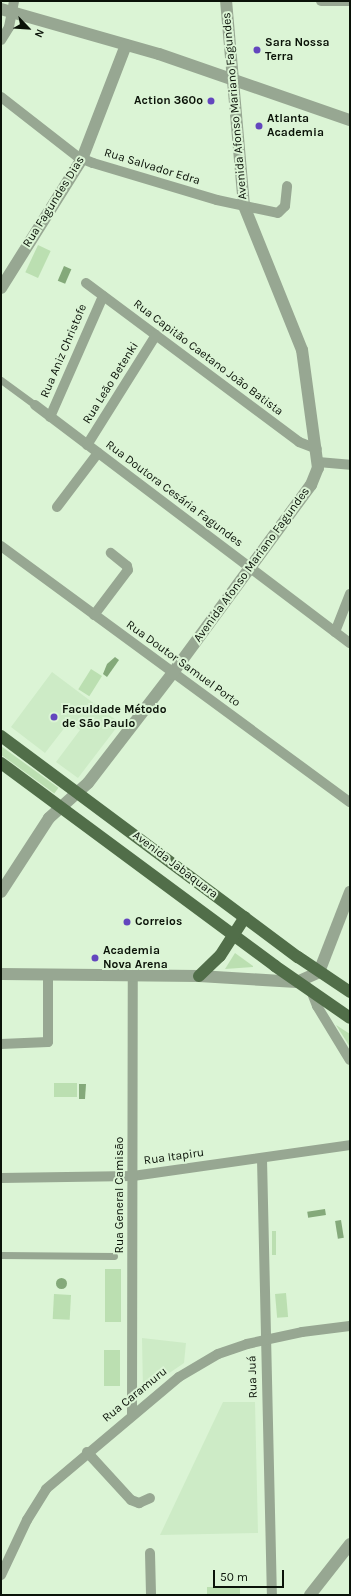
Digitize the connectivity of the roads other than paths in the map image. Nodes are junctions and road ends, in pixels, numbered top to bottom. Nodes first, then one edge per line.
1 (226, 1) edge
2 (321, 1) edge
3 (325, 1) edge
4 (350, 2) edge
5 (9, 7) edge
6 (1, 40) edge
7 (126, 45) junction
8 (231, 80) junction
9 (1, 97) edge
10 (350, 120) edge
11 (82, 159) junction
12 (287, 186) dead end
13 (244, 206) junction
14 (86, 283) dead end
15 (1, 288) edge
16 (102, 296) junction
17 (156, 335) junction
18 (1, 380) edge
19 (35, 405) joint
20 (50, 416) junction
21 (87, 445) junction
22 (317, 449) junction
23 (98, 453) junction
24 (318, 462) junction
25 (350, 465) edge
26 (57, 507) dead end
27 (1, 546) edge
28 (111, 553) dead end
29 (250, 567) junction
30 (350, 594) edge
31 (94, 615) junction
32 (335, 632) junction
33 (350, 643) edge
34 (172, 674) junction
35 (1, 736) edge
36 (1, 763) edge
37 (76, 792) junction
38 (350, 802) edge
39 (60, 806) junction
40 (1, 892) edge
41 (350, 892) edge
42 (245, 917) junction
43 (234, 936) junction
44 (320, 972) junction
45 (1, 974) edge
46 (48, 975) junction
47 (133, 976) junction
48 (199, 976) junction
49 (297, 982) junction
50 (350, 992) edge
51 (312, 993) junction
52 (350, 1018) edge
53 (1, 1044) edge
54 (350, 1060) edge
55 (350, 1145) edge
56 (262, 1159) junction
57 (133, 1176) junction
58 (1, 1178) edge
59 (1, 1255) edge
60 (114, 1256) dead end
61 (350, 1326) edge
62 (265, 1339) junction
63 (132, 1414) junction
64 (87, 1452) junction
65 (150, 1498) dead end
66 (350, 1544) edge
67 (150, 1554) dead end
68 (1, 1575) edge
69 (151, 1595) edge
70 (272, 1595) edge
71 (310, 1595) edge

1 - 8 street, Avenida Afonso Mariano Fagundes
2 - 3 street
3 - 4 street
5 - 6 street
5 - 7 street
7 - 8 street
7 - 11 street, Rua Fagundes Dias
8 - 10 street
8 - 13 street, Avenida Afonso Mariano Fagundes
9 - 11 street, Rua Salvador Edra
11 - 13 street, Rua Salvador Edra
11 - 15 street, Rua Fagundes Dias
12 - 13 street, Rua Salvador Edra
13 - 22 street, Avenida Afonso Mariano Fagundes
14 - 16 street, Rua Capitão Caetano João Batista
16 - 17 street, Rua Capitão Caetano João Batista
16 - 20 street, Rua Aniz Christofe
17 - 21 street, Rua Leão Betenki
17 - 22 street, Rua Capitão Caetano João Batista
18 - 19 street, Rua Doutora Cesária Fagundes
19 - 20 street, Rua Doutora Cesária Fagundes
20 - 21 street, Rua Doutora Cesária Fagundes
21 - 23 street, Rua Doutora Cesária Fagundes
22 - 24 street, Avenida Afonso Mariano Fagundes
23 - 26 street
23 - 29 street, Rua Doutora Cesária Fagundes
24 - 25 street
24 - 29 street, Avenida Afonso Mariano Fagundes
27 - 31 street, Rua Doutor Samuel Porto
28 - 31 street
29 - 32 street, Rua Doutora Cesária Fagundes
29 - 34 street, Avenida Afonso Mariano Fagundes
30 - 32 street
31 - 34 street, Rua Doutor Samuel Porto
32 - 33 street, Rua Doutora Cesária Fagundes
34 - 37 street, Avenida Afonso Mariano Fagundes
34 - 38 street, Rua Doutor Samuel Porto
35 - 37 main road, Avenida Jabaquara
36 - 39 main road, Avenida Jabaquara
37 - 39 street, Avenida Afonso Mariano Fagundes
37 - 42 main road, Avenida Jabaquara
39 - 40 street, Avenida Afonso Mariano Fagundes
39 - 43 main road, Avenida Jabaquara
41 - 44 street
42 - 43 main road
42 - 44 main road, Avenida Jabaquara
43 - 48 main road
43 - 49 main road, Avenida Jabaquara
44 - 49 street
44 - 50 main road, Avenida Jabaquara
45 - 46 street
46 - 47 street
46 - 53 street
47 - 48 street
47 - 57 street, Rua General Camisão
48 - 49 street
49 - 51 main road, Avenida Jabaquara
51 - 52 main road, Avenida Jabaquara
51 - 54 street
55 - 56 street, Rua Itapiru
56 - 57 street, Rua Itapiru
56 - 62 street, Rua Juá
57 - 58 street, Rua Itapiru
57 - 63 street, Rua General Camisão
59 - 60 street
61 - 62 street, Rua Caramuru
62 - 63 street, Rua Caramuru
62 - 70 street, Rua Juá
63 - 64 street, Rua Caramuru
64 - 65 street
64 - 68 street, Rua Caramuru
66 - 71 street
67 - 69 street

